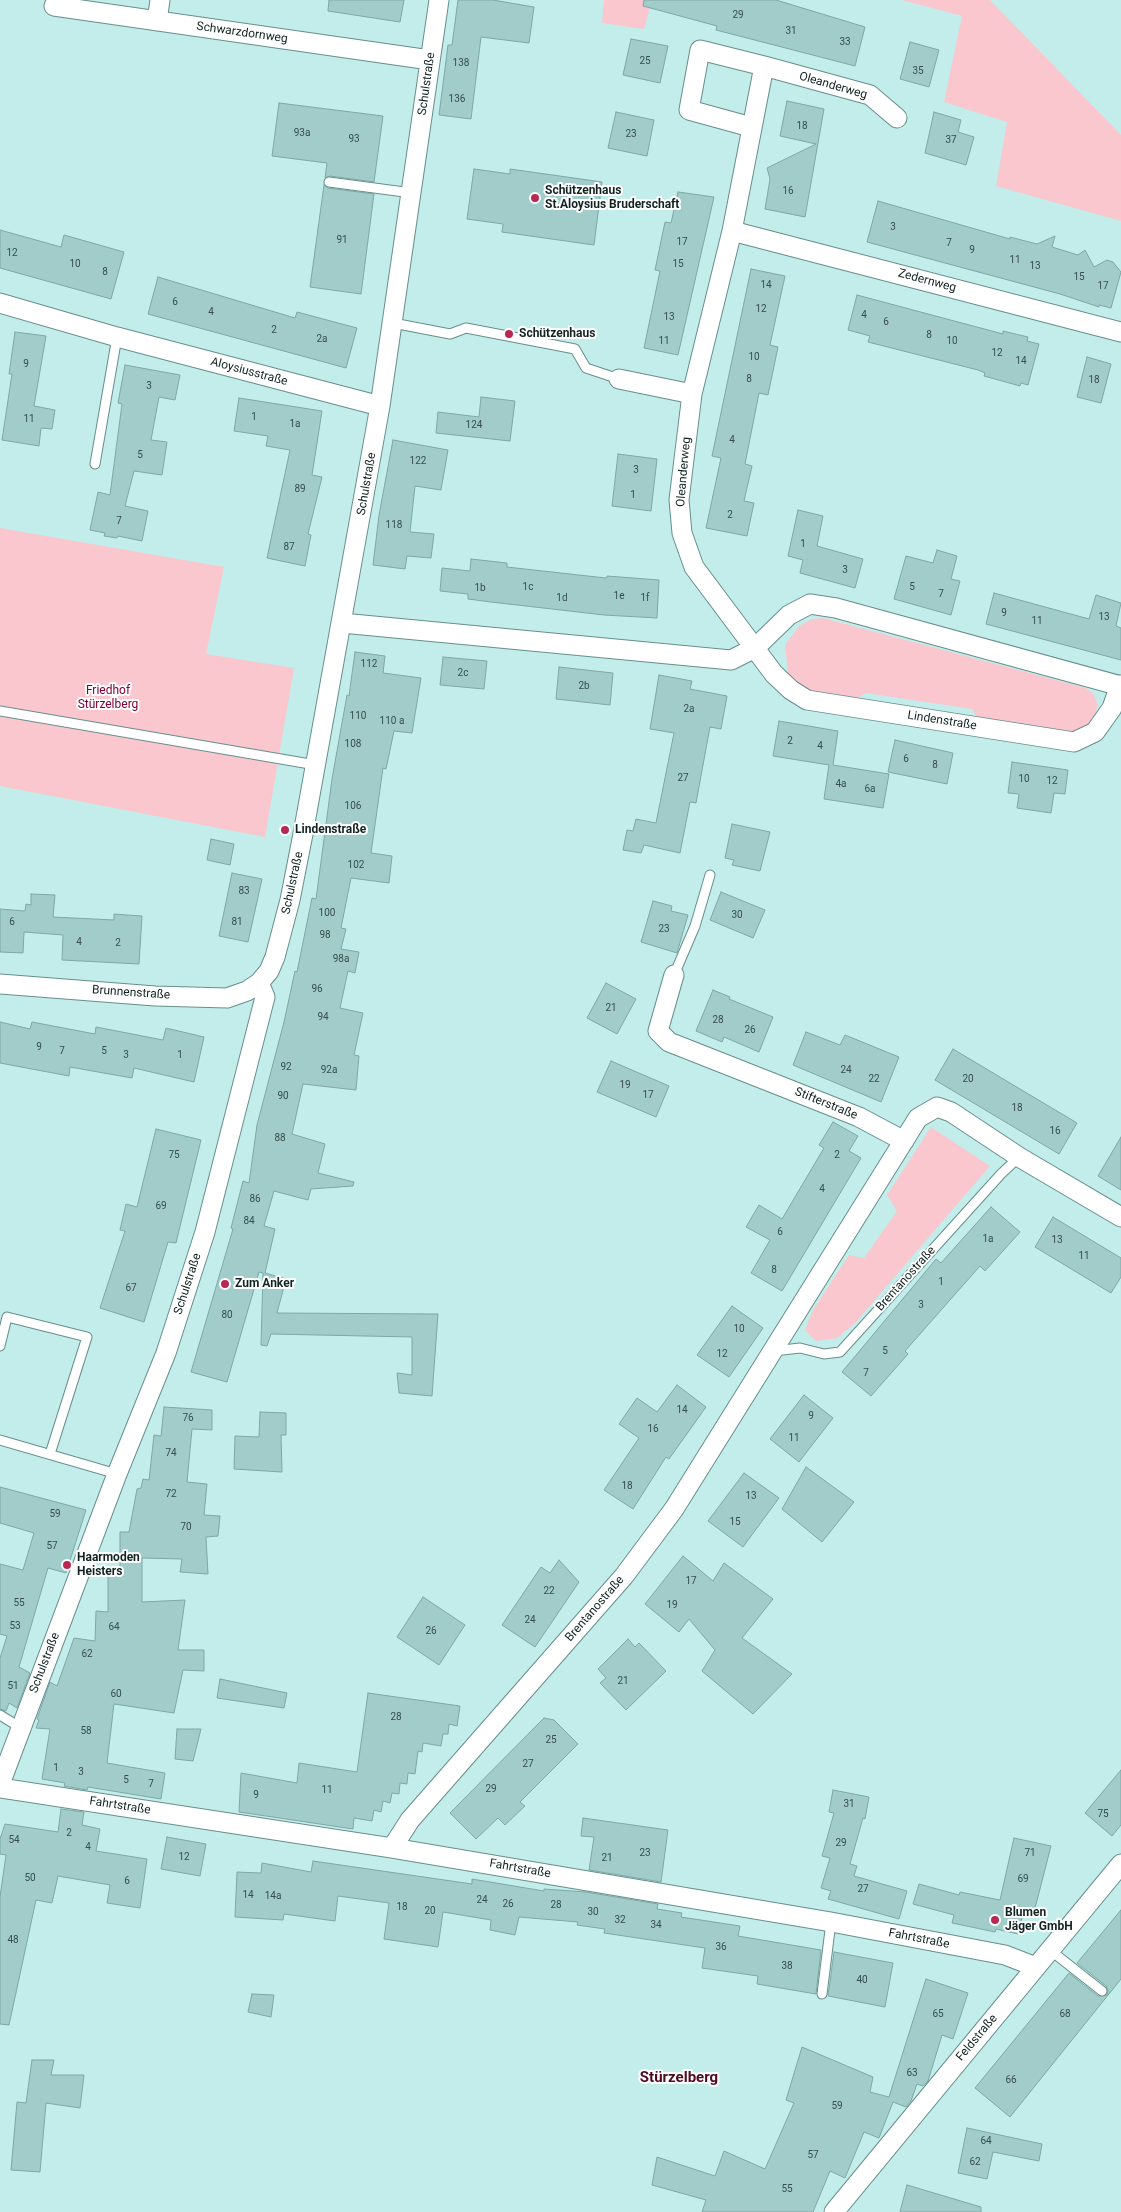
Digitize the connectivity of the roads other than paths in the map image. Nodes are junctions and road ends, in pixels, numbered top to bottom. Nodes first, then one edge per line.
1 (160, 0) edge
2 (439, 0) edge
3 (54, 6) dead end
4 (157, 21) junction
5 (430, 60) junction
6 (764, 66) junction
7 (897, 118) dead end
8 (751, 127) junction
9 (329, 182) dead end
10 (413, 193) junction
11 (732, 230) junction
12 (0, 303) edge
13 (393, 323) junction
14 (1121, 332) edge
15 (117, 337) junction
16 (619, 379) joint
17 (692, 394) junction
18 (380, 406) junction
19 (95, 464) dead end
20 (342, 623) junction
21 (755, 648) junction
22 (1120, 686) edge
23 (0, 711) edge
24 (316, 765) junction
25 (710, 875) dead end
26 (674, 975) joint
27 (259, 983) junction
28 (0, 984) edge
29 (904, 1141) junction
30 (1019, 1158) junction
31 (1121, 1217) edge
32 (0, 1346) edge
33 (774, 1351) junction
34 (0, 1440) edge
35 (50, 1454) junction
36 (117, 1474) junction
37 (0, 1715) edge
38 (21, 1728) junction
39 (0, 1786) edge
40 (392, 1848) junction
41 (1121, 1864) edge
42 (831, 1922) junction
43 (1050, 1950) junction
44 (1036, 1967) junction
45 (1102, 1991) dead end
46 (822, 1994) dead end
47 (834, 2212) edge

1 - 4 street
2 - 5 street, Schulstraße
3 - 4 street, Schwarzdornweg
4 - 5 street, Schwarzdornweg
5 - 10 street, Schulstraße
6 - 7 street, Oleanderweg
6 - 8 street, Oleanderweg
6 - 8 street, Oleanderweg
8 - 11 street, Oleanderweg
9 - 10 lane
10 - 13 street, Schulstraße
11 - 14 street, Zedernweg
11 - 17 street, Oleanderweg
12 - 15 street, Aloysiusstraße
13 - 16 lane
13 - 18 street, Schulstraße
15 - 18 street, Aloysiusstraße
15 - 19 lane
16 - 17 street
17 - 21 street, Oleanderweg
18 - 20 street, Schulstraße
20 - 21 street, Lindenstraße
20 - 24 street, Schulstraße
21 - 22 street, Lindenstraße
21 - 22 street, Lindenstraße
23 - 24 lane
24 - 27 street, Schulstraße
25 - 26 lane, Stifterstraße
26 - 29 street, Stifterstraße
27 - 28 street, Brunnenstraße
27 - 36 street, Schulstraße
29 - 30 street
29 - 33 street, Brentanostraße
30 - 31 street
30 - 33 lane, Brentanostraße
32 - 35 lane
33 - 40 street, Brentanostraße
34 - 35 lane
35 - 36 lane
36 - 38 street, Schulstraße
37 - 38 lane
38 - 39 street, Schulstraße
39 - 40 street, Fahrtstraße
40 - 42 street, Fahrtstraße
41 - 43 street, Feldstraße
42 - 44 street, Fahrtstraße
42 - 46 lane
43 - 44 street, Feldstraße
43 - 45 lane
44 - 47 street, Feldstraße

